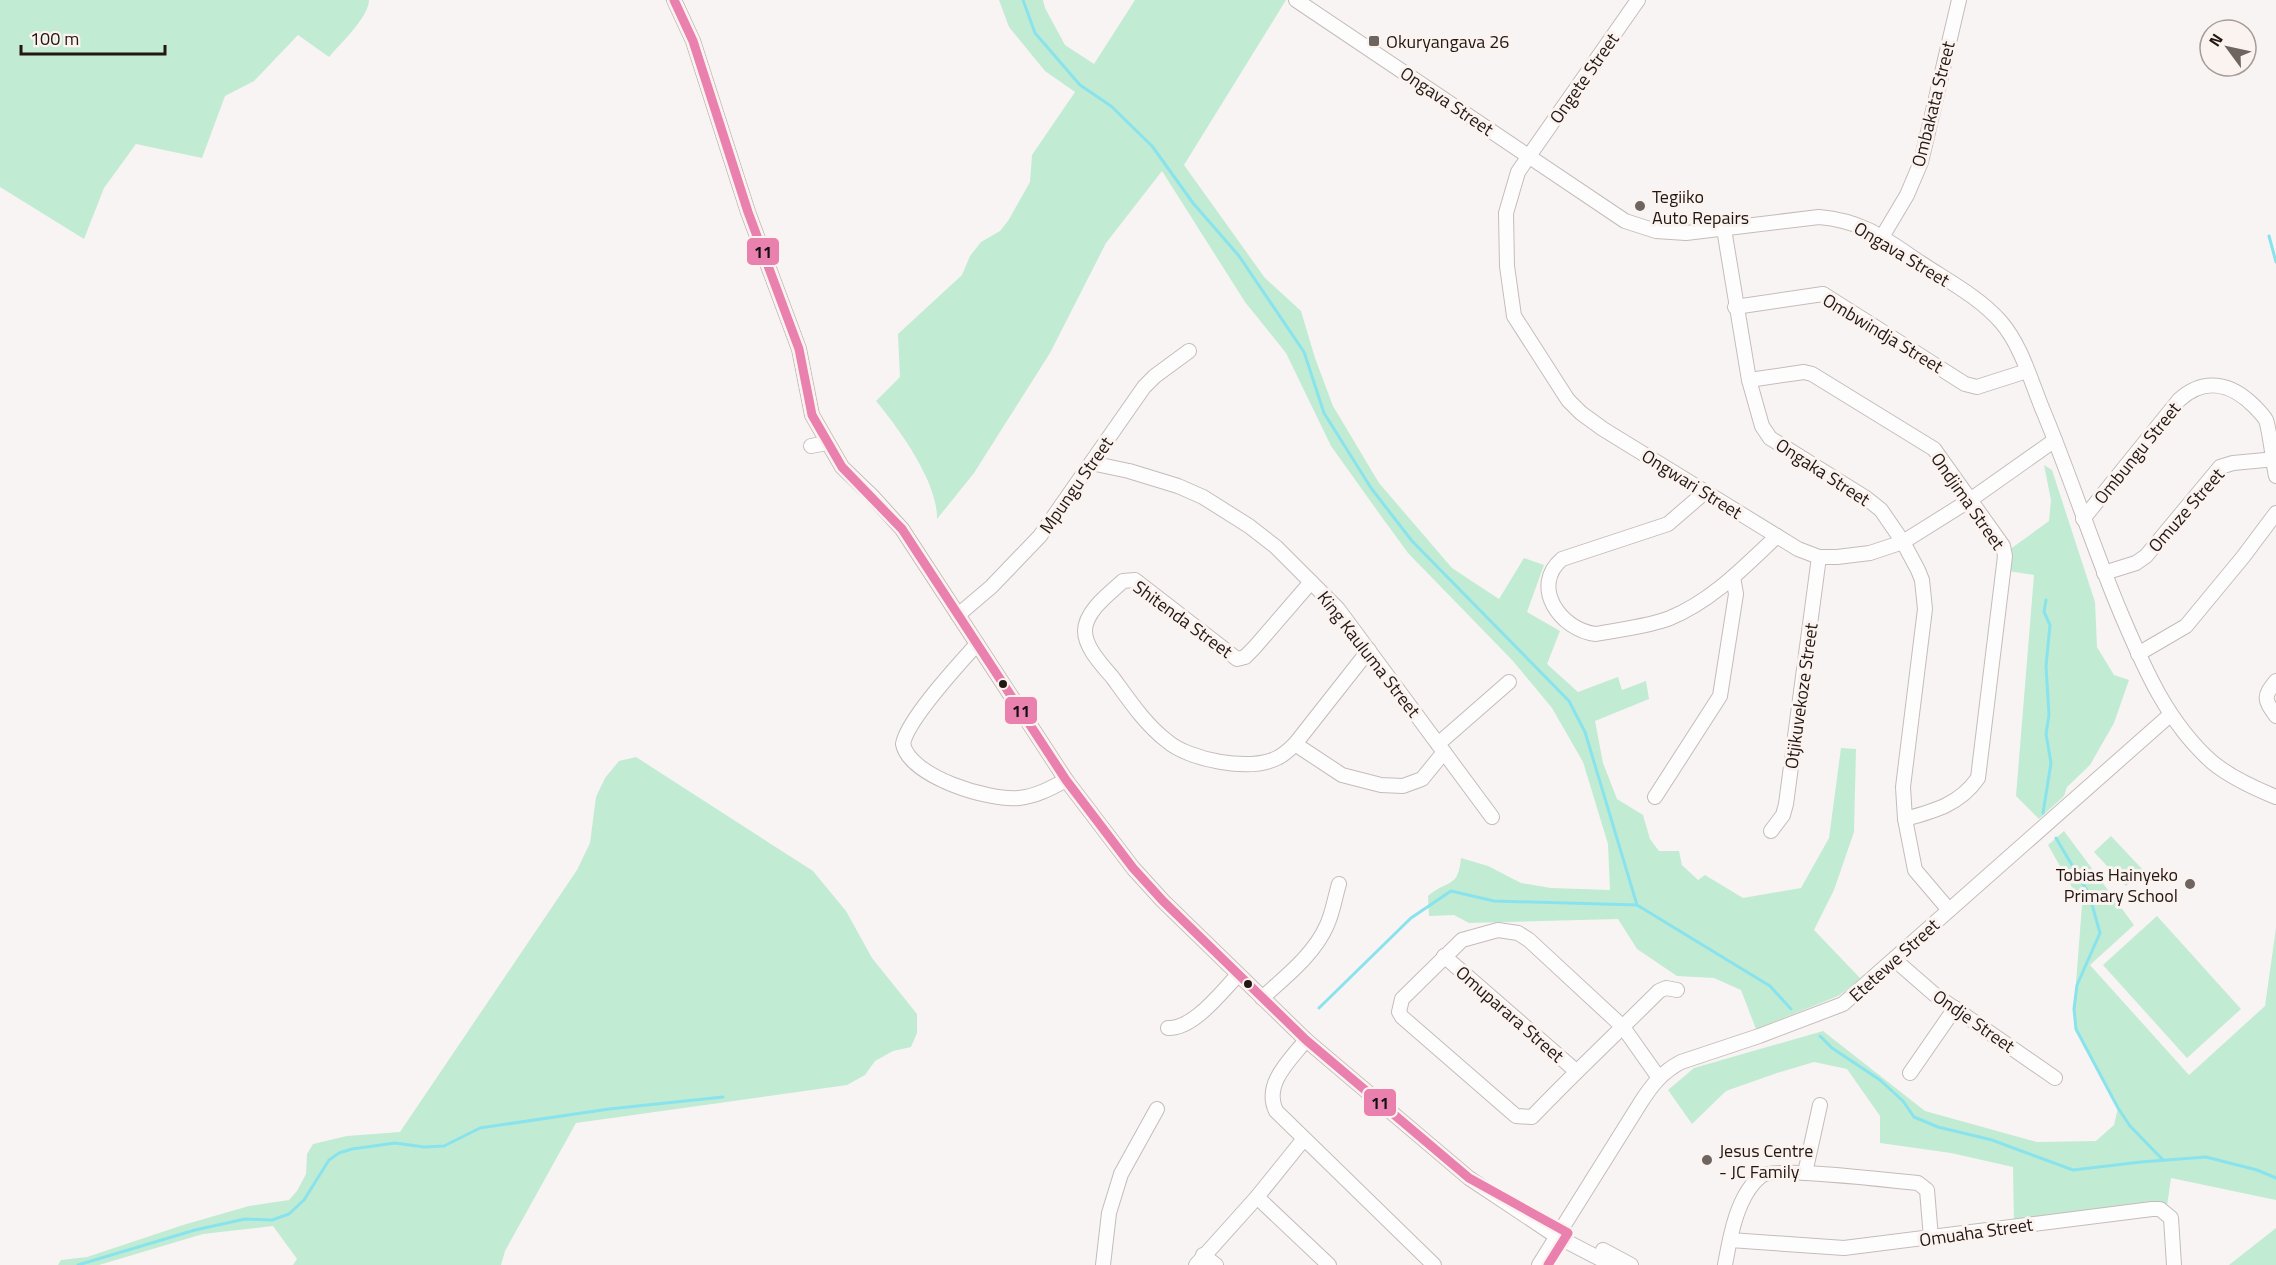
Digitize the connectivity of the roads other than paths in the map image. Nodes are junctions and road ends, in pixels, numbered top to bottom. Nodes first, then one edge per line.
1 (674, 0) edge
2 (1296, 0) edge
3 (1638, 0) edge
4 (1959, 0) edge
5 (1528, 156) junction
6 (1724, 228) junction
7 (1882, 237) junction
8 (1735, 307) junction
9 (1189, 351) dead end
10 (2026, 371) junction
11 (1749, 380) junction
12 (2055, 440) junction
13 (827, 443) junction
14 (811, 446) dead end
15 (2274, 459) edge
16 (1091, 463) junction
17 (2276, 476) edge
18 (1705, 492) junction
19 (1970, 500) junction
20 (2276, 513) edge
21 (2083, 519) junction
22 (1777, 536) junction
23 (1903, 542) junction
24 (1819, 557) junction
25 (2104, 573) junction
26 (1733, 577) junction
27 (1311, 582) junction
28 (958, 615) junction
29 (977, 644) junction
30 (1369, 650) junction
31 (2138, 654) junction
32 (2276, 681) edge
33 (1509, 682) dead end
34 (2170, 715) junction
35 (2276, 716) edge
36 (1295, 744) junction
37 (1441, 748) junction
38 (1066, 780) junction
39 (2276, 796) edge
40 (1655, 797) dead end
41 (1492, 817) dead end
42 (1905, 819) junction
43 (1771, 831) dead end
44 (1339, 884) dead end
45 (1949, 910) junction
46 (1444, 956) junction
47 (1895, 960) junction
48 (1238, 975) junction
49 (1677, 990) dead end
50 (1262, 998) junction
51 (1954, 1008) junction
52 (1623, 1027) junction
53 (1168, 1028) dead end
54 (1306, 1040) junction
55 (1576, 1071) junction
56 (1910, 1072) dead end
57 (1659, 1077) junction
58 (2055, 1078) dead end
59 (1820, 1105) dead end
60 (1157, 1109) dead end
61 (1303, 1140) junction
62 (1805, 1173) junction
63 (1257, 1197) junction
64 (1562, 1234) junction
65 (1931, 1238) junction
66 (1730, 1240) junction
67 (1200, 1260) edge
68 (1103, 1265) edge
69 (1216, 1265) edge
70 (1329, 1265) edge
71 (1434, 1265) edge
72 (1539, 1265) edge
73 (1548, 1265) edge
74 (1611, 1265) edge
75 (1631, 1265) edge
76 (1725, 1265) edge
77 (2174, 1265) edge

1 - 13 street
2 - 5 street, Ongava Street
3 - 5 street, Ongete Street
4 - 7 street, Ombakata Street
5 - 6 street, Ongava Street
5 - 18 street, Ongwari Street
6 - 7 street, Ongava Street
6 - 8 street, Ongaka Street
7 - 10 street, Ongava Street
8 - 10 street, Ombwindja Street
8 - 11 street, Ongaka Street
9 - 16 street, Mpungu Street
10 - 12 street, Ongava Street
11 - 19 street, Ondjima Street
11 - 23 street, Ongaka Street
12 - 19 street, Ongwari Street
12 - 21 street, Ongava Street
13 - 14 street
13 - 28 street
15 - 17 street, Ombungu Street
15 - 21 street, Ombungu Street
15 - 25 street, Omuze Street
16 - 27 street, King Kauluma Street
16 - 28 street, Mpungu Street
18 - 22 street, Ongwari Street
18 - 26 street
19 - 23 street, Ongwari Street
19 - 42 street, Ondjima Street
20 - 31 street
21 - 25 street, Ongava Street
22 - 24 street, Ongwari Street
22 - 26 street
23 - 24 street, Ongwari Street
23 - 42 street, Ongaka Street
24 - 43 street, Otjikuvekoze Street
25 - 31 street, Ongava Street
26 - 40 street
27 - 30 street, King Kauluma Street
27 - 36 street, Shitenda Street
28 - 29 street
29 - 38 street
29 - 38 street
30 - 36 street, Shitenda Street
30 - 37 street, King Kauluma Street
31 - 34 street, Ongava Street
32 - 35 street
33 - 37 street
34 - 39 street, Ongava Street
34 - 45 street, Etetewe Street
36 - 37 street
37 - 41 street, King Kauluma Street
38 - 48 street
42 - 45 street, Ongaka Street
44 - 50 street
45 - 47 street, Etetewe Street
46 - 52 street
46 - 55 street, Omuparara Street
46 - 55 street
47 - 51 street, Ondje Street
47 - 57 street, Etetewe Street
48 - 50 street
48 - 53 street
49 - 52 street
50 - 54 street
51 - 56 street
51 - 58 street, Ondje Street
52 - 55 street
52 - 57 street
54 - 61 street
54 - 64 street
57 - 64 street, Etetewe Street
59 - 62 street
60 - 68 street
61 - 63 street
61 - 71 street
62 - 65 street
62 - 66 street
63 - 67 street
63 - 70 street
64 - 72 street, Etetewe Street
64 - 73 street, Etetewe Street
64 - 74 street
64 - 75 street
65 - 66 street, Omuaha Street
65 - 77 street, Omuaha Street
66 - 76 street
67 - 69 street

